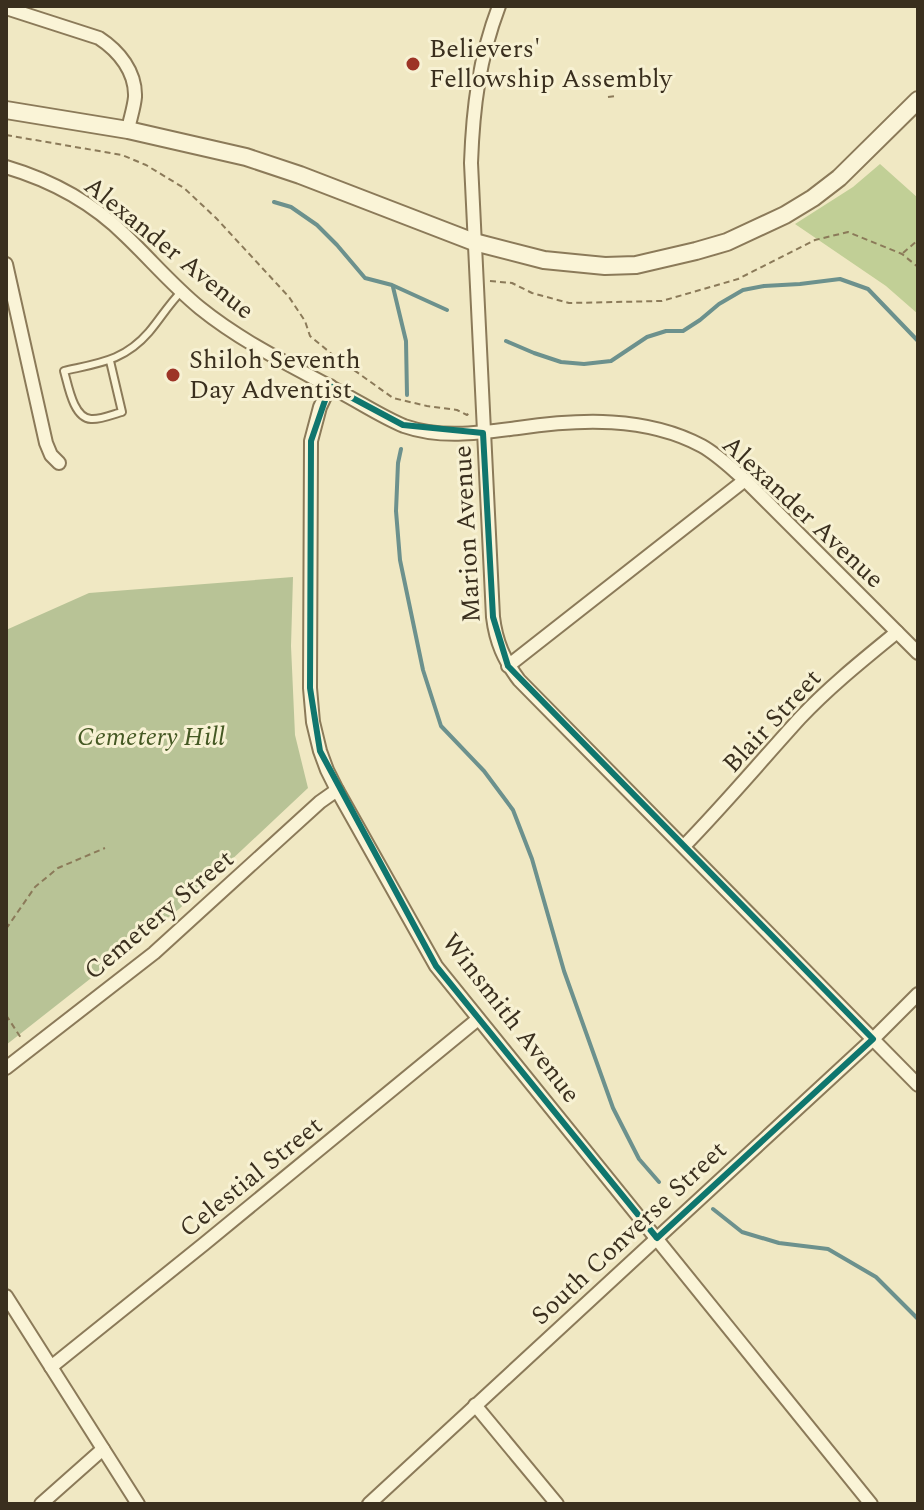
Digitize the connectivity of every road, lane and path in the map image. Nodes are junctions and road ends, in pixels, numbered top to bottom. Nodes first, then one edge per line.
1 (499, 6) edge
2 (6, 8) edge
3 (616, 96) dead end
4 (608, 97) dead end
5 (918, 100) edge
6 (6, 110) edge
7 (128, 130) junction
8 (6, 135) edge
9 (6, 167) edge
10 (918, 240) edge
11 (474, 242) junction
12 (902, 254) junction
13 (6, 264) edge
14 (918, 267) edge
15 (489, 281) dead end
16 (181, 292) junction
17 (333, 355) junction
18 (110, 361) junction
19 (324, 383) junction
20 (467, 415) dead end
21 (483, 433) junction
22 (59, 463) dead end
23 (745, 480) junction
24 (897, 632) junction
25 (918, 653) edge
26 (508, 666) junction
27 (337, 790) junction
28 (684, 846) junction
29 (105, 848) dead end
30 (6, 929) edge
31 (918, 994) edge
32 (6, 1015) edge
33 (478, 1019) junction
34 (21, 1038) dead end
35 (873, 1039) junction
36 (6, 1068) edge
37 (918, 1085) edge
38 (657, 1238) junction
39 (6, 1296) edge
40 (51, 1367) junction
41 (475, 1405) junction
42 (103, 1449) junction
43 (41, 1504) edge
44 (138, 1504) edge
45 (369, 1504) edge
46 (557, 1504) edge
47 (871, 1504) edge

1 - 11 street, Marion Avenue
2 - 7 street
3 - 4 path
5 - 11 street
6 - 7 street
7 - 11 street
8 - 17 path
9 - 16 street, Alexander Avenue
10 - 12 path
11 - 21 street, Marion Avenue
12 - 14 path
12 - 15 path
13 - 22 street
16 - 18 lane
16 - 19 street, Alexander Avenue
17 - 19 path
17 - 20 path
18 - 18 lane
19 - 21 street, Alexander Avenue
19 - 27 street, Winsmith Avenue
21 - 23 street, Alexander Avenue
21 - 26 street, Marion Avenue
23 - 24 street, Alexander Avenue
23 - 26 street
24 - 25 street, Alexander Avenue
24 - 28 street, Blair Street
26 - 28 street, Marion Avenue
27 - 33 street, Winsmith Avenue
27 - 36 street, Cemetery Street
28 - 35 street, Marion Avenue
29 - 30 path
31 - 35 street, South Converse Street
32 - 34 path
33 - 38 street, Winsmith Avenue
33 - 40 street, Celestial Street
35 - 37 street, Marion Avenue
35 - 38 street, South Converse Street
38 - 41 street, South Converse Street
38 - 47 street, Winsmith Avenue
39 - 40 street
40 - 42 street
41 - 45 street, South Converse Street
41 - 46 street
42 - 43 street
42 - 44 street

